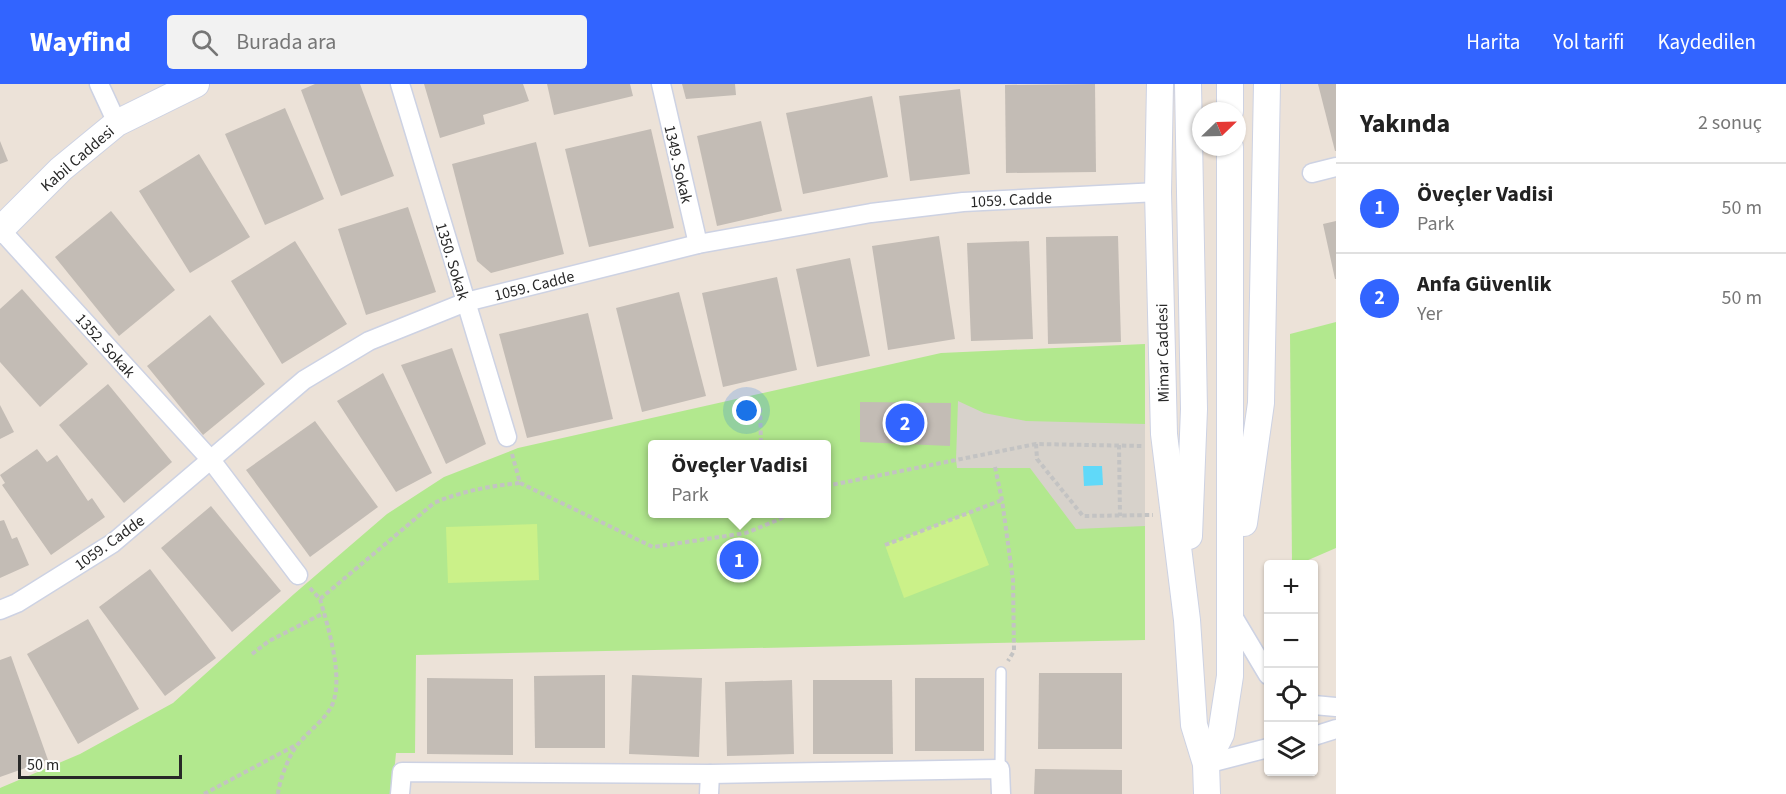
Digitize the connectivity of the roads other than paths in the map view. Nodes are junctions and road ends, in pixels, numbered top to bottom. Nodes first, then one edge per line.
1 (99, 84) edge
2 (196, 84) edge
3 (400, 84) edge
4 (661, 84) edge
5 (1160, 84) edge
6 (1188, 84) edge
7 (1230, 84) edge
8 (1267, 84) edge
9 (1230, 102) edge
10 (117, 123) junction
11 (1230, 156) edge
12 (1336, 167) edge
13 (1312, 173) dead end
14 (1158, 192) junction
15 (0, 230) edge
16 (698, 244) junction
17 (466, 302) junction
18 (507, 437) road end
19 (211, 460) junction
20 (298, 575) road end
21 (0, 610) edge
22 (1231, 613) junction
23 (1187, 620) junction
24 (1265, 668) edge
25 (1001, 672) dead end
26 (1318, 705) edge
27 (1336, 706) edge
28 (1336, 729) edge
29 (1318, 735) edge
30 (1264, 749) edge
31 (1206, 764) junction
32 (1000, 769) junction
33 (710, 774) junction
34 (400, 794) edge
35 (709, 794) edge
36 (1001, 794) edge
37 (1207, 794) edge

1 - 10 street
2 - 10 main road, Kabil Caddesi
3 - 17 street, 1350. Sokak
4 - 16 street, 1349. Sokak
5 - 14 main road, Mimar Caddesi
6 - 23 main road, Mimar Caddesi
7 - 9 main road
8 - 22 main road, Mimar Caddesi
10 - 15 main road, Kabil Caddesi
11 - 22 main road, Mimar Caddesi
12 - 13 street
14 - 16 street, 1059. Cadde
14 - 23 main road, Mimar Caddesi
15 - 19 street, 1352. Sokak
16 - 17 street, 1059. Cadde
17 - 18 street, 1350. Sokak
17 - 19 street, 1059. Cadde
19 - 20 street, 1352. Sokak
19 - 21 street, 1059. Cadde
22 - 24 street
22 - 31 main road, Mimar Caddesi
23 - 31 main road, Mimar Caddesi
25 - 32 lane
26 - 27 street
28 - 29 street
30 - 31 street
31 - 37 main road, Mimar Caddesi
32 - 33 street
32 - 36 street
33 - 34 street
33 - 35 street

